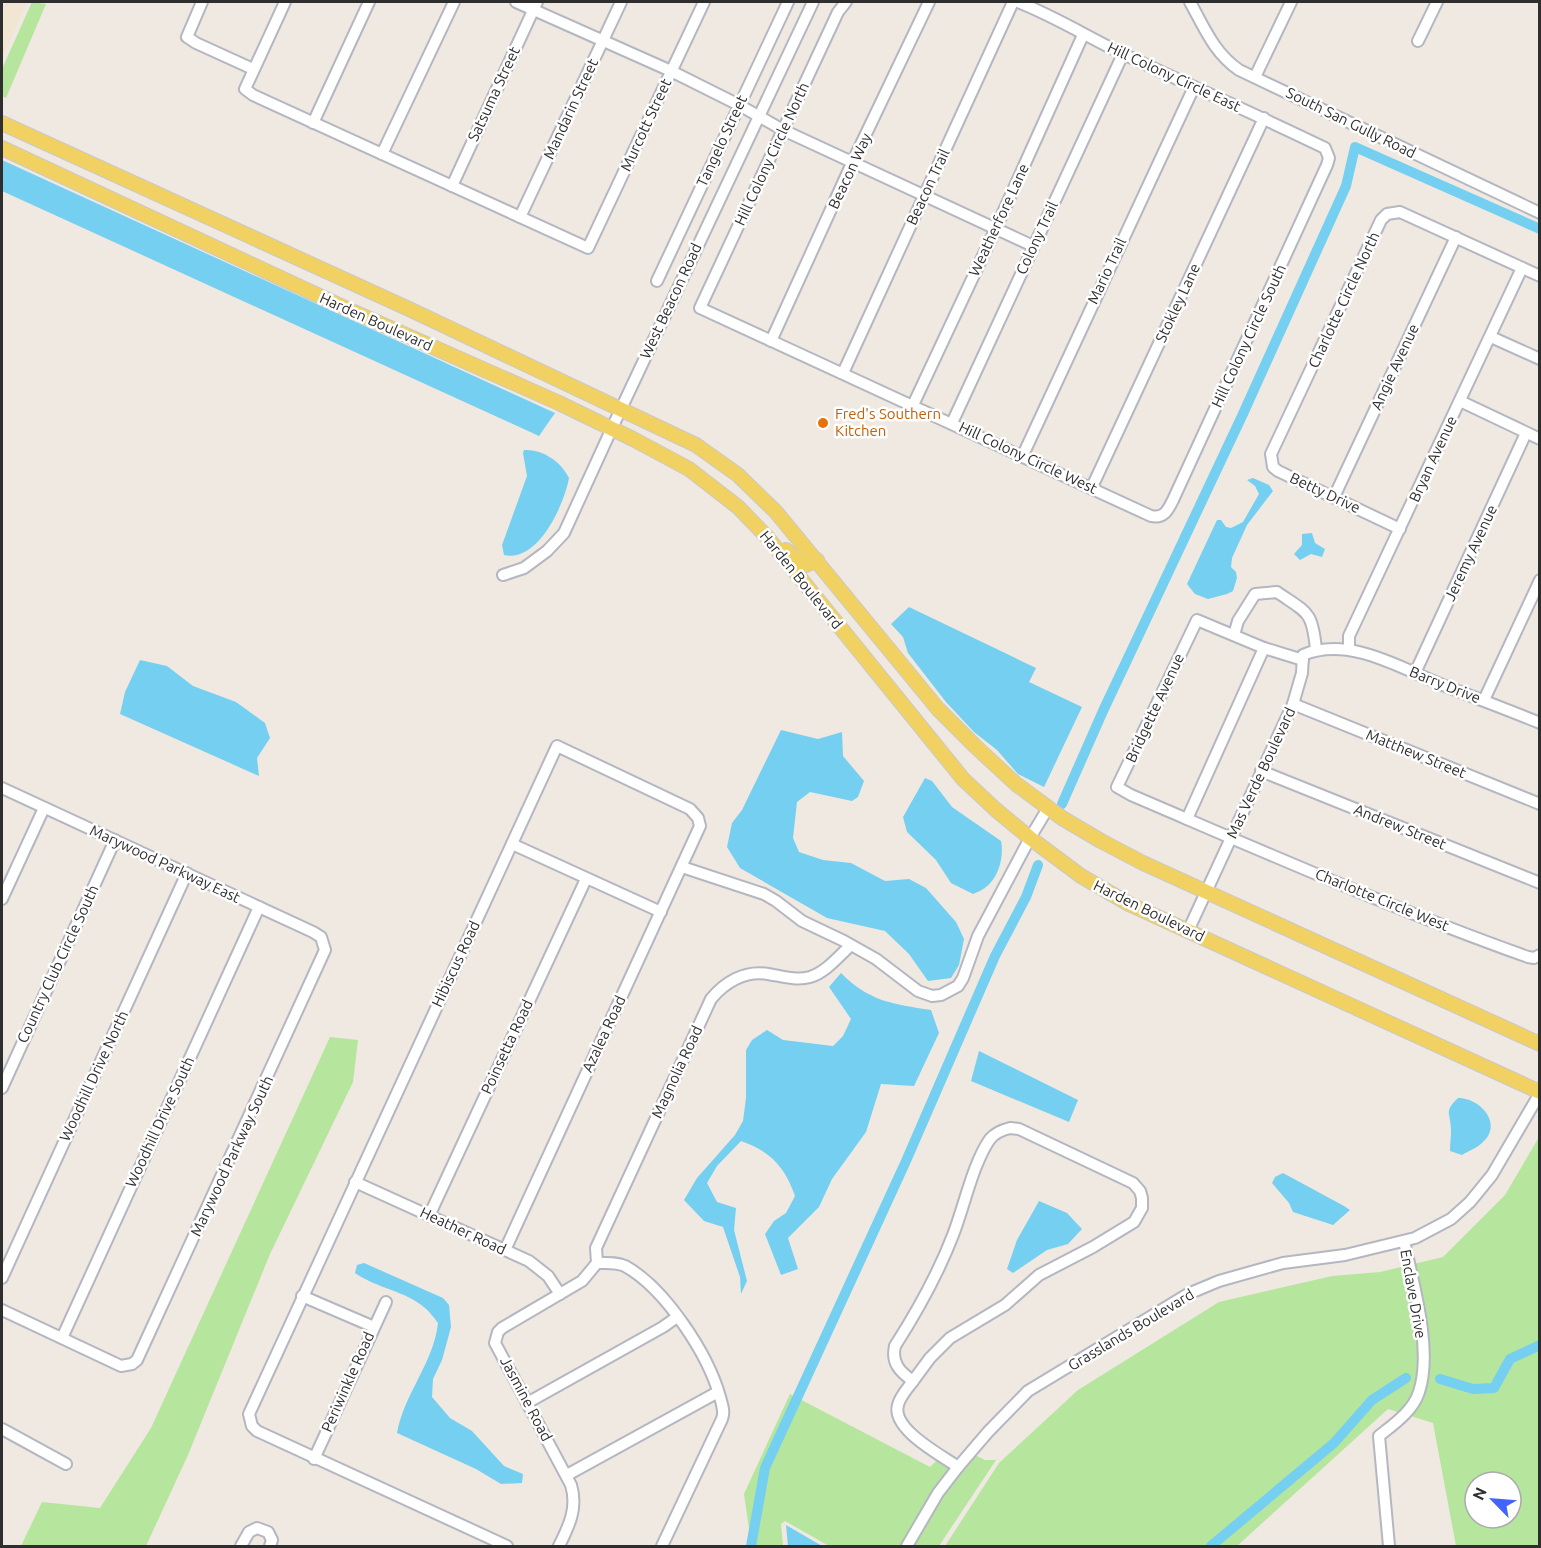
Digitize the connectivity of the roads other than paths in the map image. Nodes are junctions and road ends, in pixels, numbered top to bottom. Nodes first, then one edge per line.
1 (202, 2) edge
2 (285, 2) edge
3 (369, 2) edge
4 (454, 2) edge
5 (516, 2) edge
6 (621, 2) edge
7 (704, 2) edge
8 (788, 2) edge
9 (813, 2) edge
10 (846, 2) edge
11 (929, 2) edge
12 (1013, 2) edge
13 (1018, 2) edge
14 (1190, 2) edge
15 (1291, 2) edge
16 (1437, 2) edge
17 (535, 6) edge
18 (1083, 34) junction
19 (604, 40) junction
20 (1418, 41) dead end
21 (1123, 54) junction
22 (254, 69) junction
23 (671, 71) junction
24 (1255, 77) junction
25 (1194, 87) junction
26 (739, 105) junction
27 (759, 117) junction
28 (1264, 118) junction
29 (2, 123) edge
30 (313, 123) junction
31 (783, 130) junction
32 (2, 148) edge
33 (1328, 153) joint
34 (382, 154) junction
35 (853, 161) junction
36 (452, 186) junction
37 (925, 195) junction
38 (1539, 213) edge
39 (520, 217) junction
40 (996, 228) junction
41 (1456, 237) junction
42 (1034, 246) junction
43 (1522, 268) junction
44 (1539, 276) edge
45 (657, 281) dead end
46 (700, 307) joint
47 (1491, 337) junction
48 (771, 341) junction
49 (1539, 359) edge
50 (843, 373) junction
51 (1460, 401) junction
52 (912, 405) junction
53 (621, 408) junction
54 (1291, 411) joint
55 (952, 423) junction
56 (612, 428) junction
57 (1526, 433) junction
58 (1539, 439) edge
59 (1023, 455) junction
60 (1092, 487) junction
61 (1334, 497) junction
62 (1161, 516) joint
63 (1400, 529) junction
64 (767, 537) junction
65 (817, 560) junction
66 (503, 575) dead end
67 (1539, 580) edge
68 (1234, 635) junction
69 (1264, 648) junction
70 (1316, 649) junction
71 (1349, 651) junction
72 (1303, 660) junction
73 (1415, 673) junction
74 (1484, 700) junction
75 (1293, 705) junction
76 (1539, 723) edge
77 (1261, 771) junction
78 (2, 788) edge
79 (1539, 804) edge
80 (44, 808) junction
81 (1048, 808) junction
82 (698, 818) joint
83 (1187, 819) junction
84 (1231, 837) junction
85 (1029, 838) junction
86 (115, 840) junction
87 (512, 844) junction
88 (682, 867) junction
89 (187, 873) junction
90 (586, 879) junction
91 (1539, 883) edge
92 (1205, 891) junction
93 (2, 899) edge
94 (259, 907) junction
95 (661, 912) junction
96 (1188, 931) junction
97 (325, 944) joint
98 (850, 946) junction
99 (1537, 957) edge
100 (1539, 1044) edge
101 (2, 1088) edge
102 (1539, 1093) edge
103 (355, 1182) junction
104 (429, 1216) junction
105 (1404, 1240) junction
106 (505, 1250) junction
107 (597, 1263) junction
108 (2, 1278) edge
109 (560, 1294) junction
110 (302, 1296) junction
111 (386, 1302) dead end
112 (2, 1310) edge
113 (677, 1317) junction
114 (374, 1327) junction
115 (62, 1338) junction
116 (913, 1381) junction
117 (718, 1392) junction
118 (527, 1403) junction
119 (2, 1429) edge
120 (314, 1459) junction
121 (66, 1464) dead end
122 (958, 1467) junction
123 (567, 1475) junction
124 (241, 1546) edge
125 (270, 1546) edge
126 (507, 1546) edge
127 (559, 1546) edge
128 (662, 1546) edge
129 (907, 1546) edge
130 (1389, 1546) edge

1 - 22 street
2 - 22 street
3 - 30 street
4 - 34 street
5 - 17 street
6 - 19 street, Mandarin Street
7 - 23 street, Murcott Street
8 - 26 street, Tangelo Street
9 - 27 street, West Beacon Road
10 - 31 street, Hill Colony Circle North
11 - 35 street, Beacon Way
12 - 37 street, Beacon Trail
13 - 18 street, Hill Colony Circle East
14 - 24 street, South San Gully Road
15 - 24 street
16 - 20 street
17 - 19 street
17 - 36 street, Satsuma Street
18 - 21 street, Hill Colony Circle East
18 - 40 street, Weatherfore Lane
19 - 23 street
19 - 39 street, Mandarin Street
21 - 25 street, Hill Colony Circle East
21 - 42 street, Colony Trail
22 - 30 street
23 - 26 street
23 - 39 street, Murcott Street
24 - 38 street, South San Gully Road
25 - 28 street, Hill Colony Circle East
25 - 59 street, Mario Trail
26 - 27 street
26 - 45 street, Tangelo Street
27 - 31 street
27 - 53 street, West Beacon Road
28 - 33 street, Hill Colony Circle East
28 - 60 street, Stokley Lane
29 - 53 main road, Harden Boulevard
30 - 34 street
31 - 35 street
31 - 46 street, Hill Colony Circle North
32 - 56 main road, Harden Boulevard
33 - 62 street, Hill Colony Circle South
34 - 36 street
35 - 37 street
35 - 48 street, Beacon Way
36 - 39 street
37 - 40 street
37 - 50 street, Beacon Trail
40 - 42 street
40 - 52 street, Weatherfore Lane
41 - 43 street
41 - 54 street, Charlotte Circle North
41 - 61 street, Angie Avenue
42 - 55 street, Colony Trail
43 - 44 street
43 - 47 street, Bryan Avenue
46 - 48 street, Hill Colony Circle West
47 - 49 street
47 - 51 street, Bryan Avenue
48 - 50 street, Hill Colony Circle West
50 - 52 street, Hill Colony Circle West
51 - 57 street
51 - 63 street, Bryan Avenue
52 - 55 street, Hill Colony Circle West
53 - 56 street, West Beacon Road
53 - 65 main road, Harden Boulevard
54 - 61 street, Betty Drive
55 - 59 street, Hill Colony Circle West
56 - 64 main road, Harden Boulevard
56 - 66 street, West Beacon Road
57 - 58 street
57 - 73 street, Jeremy Avenue
59 - 60 street, Hill Colony Circle West
60 - 62 street, Hill Colony Circle West
61 - 63 street, Betty Drive
63 - 71 street, Bryan Avenue
64 - 65 main road
64 - 85 main road, Harden Boulevard
65 - 81 main road, Harden Boulevard
67 - 74 street
68 - 69 street, Bridgette Avenue
68 - 70 street
68 - 83 street, Bridgette Avenue
69 - 72 street, Bridgette Avenue
69 - 83 street
70 - 71 street
70 - 72 street
71 - 73 street, Barry Drive
72 - 75 street, Mas Verde Boulevard
73 - 74 street, Barry Drive
74 - 76 street, Barry Drive
75 - 77 street, Mas Verde Boulevard
75 - 79 street, Matthew Street
77 - 84 street, Mas Verde Boulevard
77 - 91 street, Andrew Street
78 - 80 street, Marywood Parkway East
80 - 86 street, Marywood Parkway East
80 - 93 street
81 - 85 street
81 - 92 main road, Harden Boulevard
82 - 87 street, Hibiscus Road
82 - 88 street, Azalea Road
83 - 84 street, Bridgette Avenue
84 - 92 street, Mas Verde Boulevard
84 - 99 street, Charlotte Circle West
85 - 96 main road, Harden Boulevard
85 - 98 street
86 - 89 street, Marywood Parkway East
86 - 101 street, Country Club Circle South
87 - 90 street
87 - 103 street, Hibiscus Road
88 - 95 street, Azalea Road
88 - 98 street
89 - 94 street, Marywood Parkway East
89 - 108 street, Woodhill Drive North
90 - 95 street
90 - 104 street, Poinsetta Road
92 - 96 street, Mas Verde Boulevard
92 - 100 main road, Harden Boulevard
94 - 97 street, Marywood Parkway East
94 - 115 street, Woodhill Drive South
95 - 106 street, Azalea Road
96 - 102 main road, Harden Boulevard
97 - 115 street, Marywood Parkway South
98 - 107 street, Magnolia Road
102 - 105 street, Grasslands Boulevard
103 - 104 street, Heather Road
103 - 110 street
104 - 106 street, Heather Road
105 - 122 street, Grasslands Boulevard
105 - 130 street, Enclave Drive
106 - 109 street, Heather Road
107 - 109 street, Jasmine Road
107 - 113 street
109 - 118 street, Jasmine Road
110 - 114 street, Periwinkle Road
110 - 120 street
111 - 114 street
112 - 115 street
113 - 117 street
113 - 118 street
114 - 120 street, Periwinkle Road
116 - 116 street
116 - 122 street
117 - 123 street
117 - 128 street
118 - 123 street, Jasmine Road
119 - 121 street
120 - 126 street
122 - 129 street, Grasslands Boulevard
123 - 127 street, Jasmine Road
124 - 125 street

